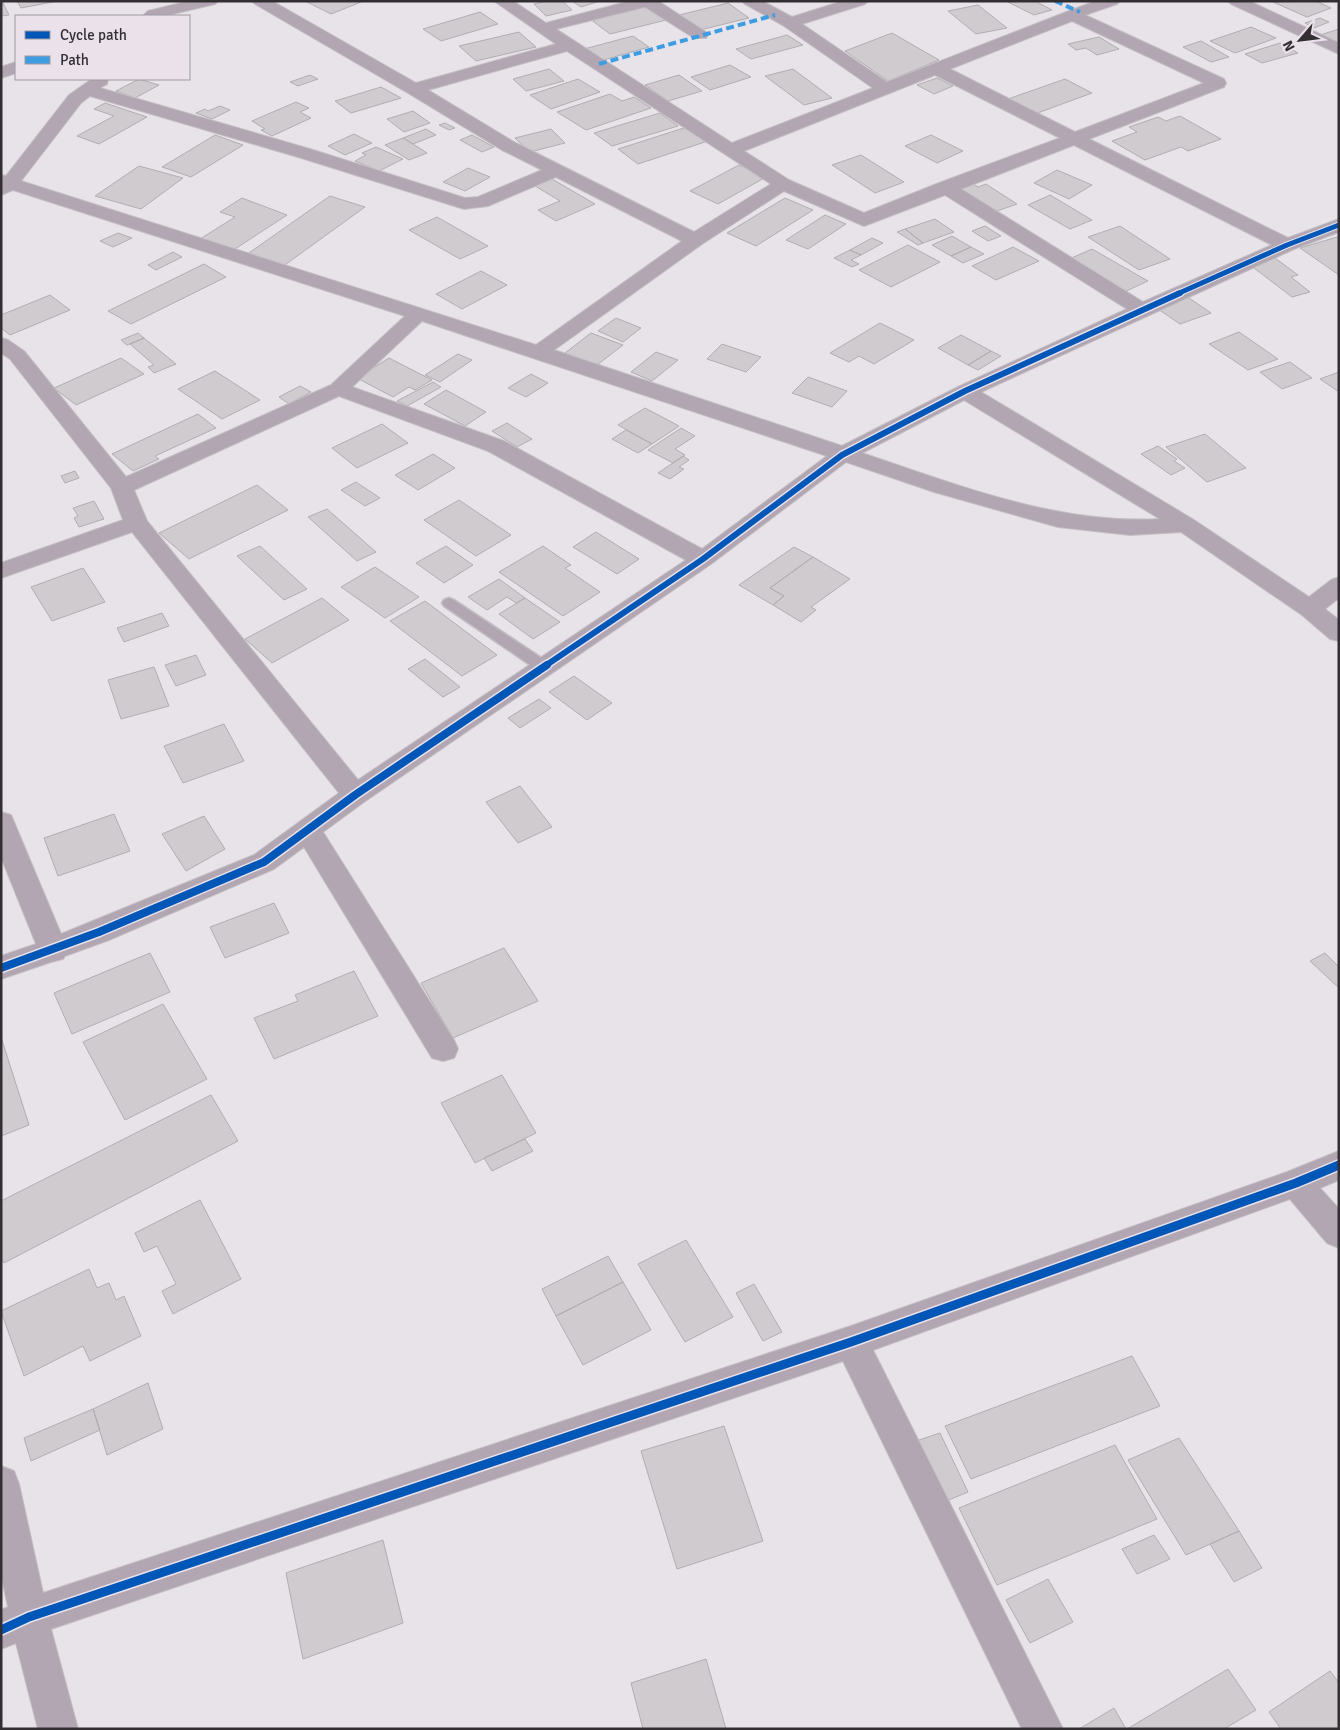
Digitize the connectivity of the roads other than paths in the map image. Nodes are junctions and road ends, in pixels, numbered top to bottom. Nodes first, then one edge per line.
1 (210, 1) edge
2 (260, 1) edge
3 (502, 1) edge
4 (750, 1) edge
5 (860, 1) edge
6 (1112, 1) edge
7 (1236, 1) edge
8 (649, 2) edge
9 (150, 15) edge
10 (187, 15) edge
11 (1072, 15) junction
12 (790, 23) junction
13 (543, 28) junction
14 (700, 35) dead end
15 (569, 45) junction
16 (1339, 49) edge
17 (15, 66) edge
18 (936, 69) junction
19 (1, 73) edge
20 (96, 83) edge
21 (886, 88) junction
22 (414, 89) junction
23 (1075, 138) junction
24 (731, 150) junction
25 (557, 170) junction
26 (4, 184) edge
27 (783, 184) junction
28 (946, 187) junction
29 (1339, 225) edge
30 (695, 240) junction
31 (1287, 245) junction
32 (1142, 310) junction
33 (418, 314) junction
34 (1, 344) edge
35 (539, 352) junction
36 (338, 389) junction
37 (965, 391) junction
38 (842, 455) junction
39 (122, 487) junction
40 (136, 523) junction
41 (1186, 525) junction
42 (703, 559) junction
43 (1, 571) edge
44 (1339, 585) edge
45 (449, 603) dead end
46 (1310, 609) junction
47 (1339, 633) edge
48 (544, 667) junction
49 (355, 795) junction
50 (1, 822) edge
51 (307, 829) junction
52 (53, 951) junction
53 (1, 968) edge
54 (443, 1049) dead end
55 (1339, 1165) edge
56 (1296, 1183) junction
57 (1339, 1233) edge
58 (851, 1342) junction
59 (1, 1484) edge
60 (15, 1624) edge
61 (58, 1729) edge
62 (1043, 1729) edge

1 - 9 street
1 - 10 street
2 - 22 street
3 - 13 street
4 - 12 street
5 - 12 street
6 - 11 street
7 - 16 street
8 - 13 street
8 - 14 street
11 - 18 street
11 - 23 street
12 - 21 street
13 - 15 street
15 - 22 street
15 - 24 street
17 - 19 street
18 - 21 street
18 - 23 street
20 - 25 street
20 - 26 street
21 - 24 street
22 - 25 street
23 - 28 street
23 - 31 street
24 - 27 street
25 - 30 street
26 - 33 street
27 - 28 street
27 - 30 street
28 - 32 street
29 - 31 street
30 - 35 street
31 - 32 street
32 - 37 street
33 - 35 street
33 - 36 street
34 - 39 street
35 - 38 street
36 - 39 street
36 - 42 street
37 - 38 street
37 - 41 street
38 - 41 street
38 - 42 street
39 - 40 street
40 - 43 street
40 - 49 street
41 - 46 street
42 - 48 street
44 - 46 street
45 - 48 lane
46 - 47 street
48 - 49 street
49 - 51 street
50 - 52 street
51 - 52 street
51 - 54 street
52 - 53 street
55 - 56 street
56 - 57 street
56 - 58 street
58 - 60 street
58 - 62 street
59 - 60 street
60 - 61 street

